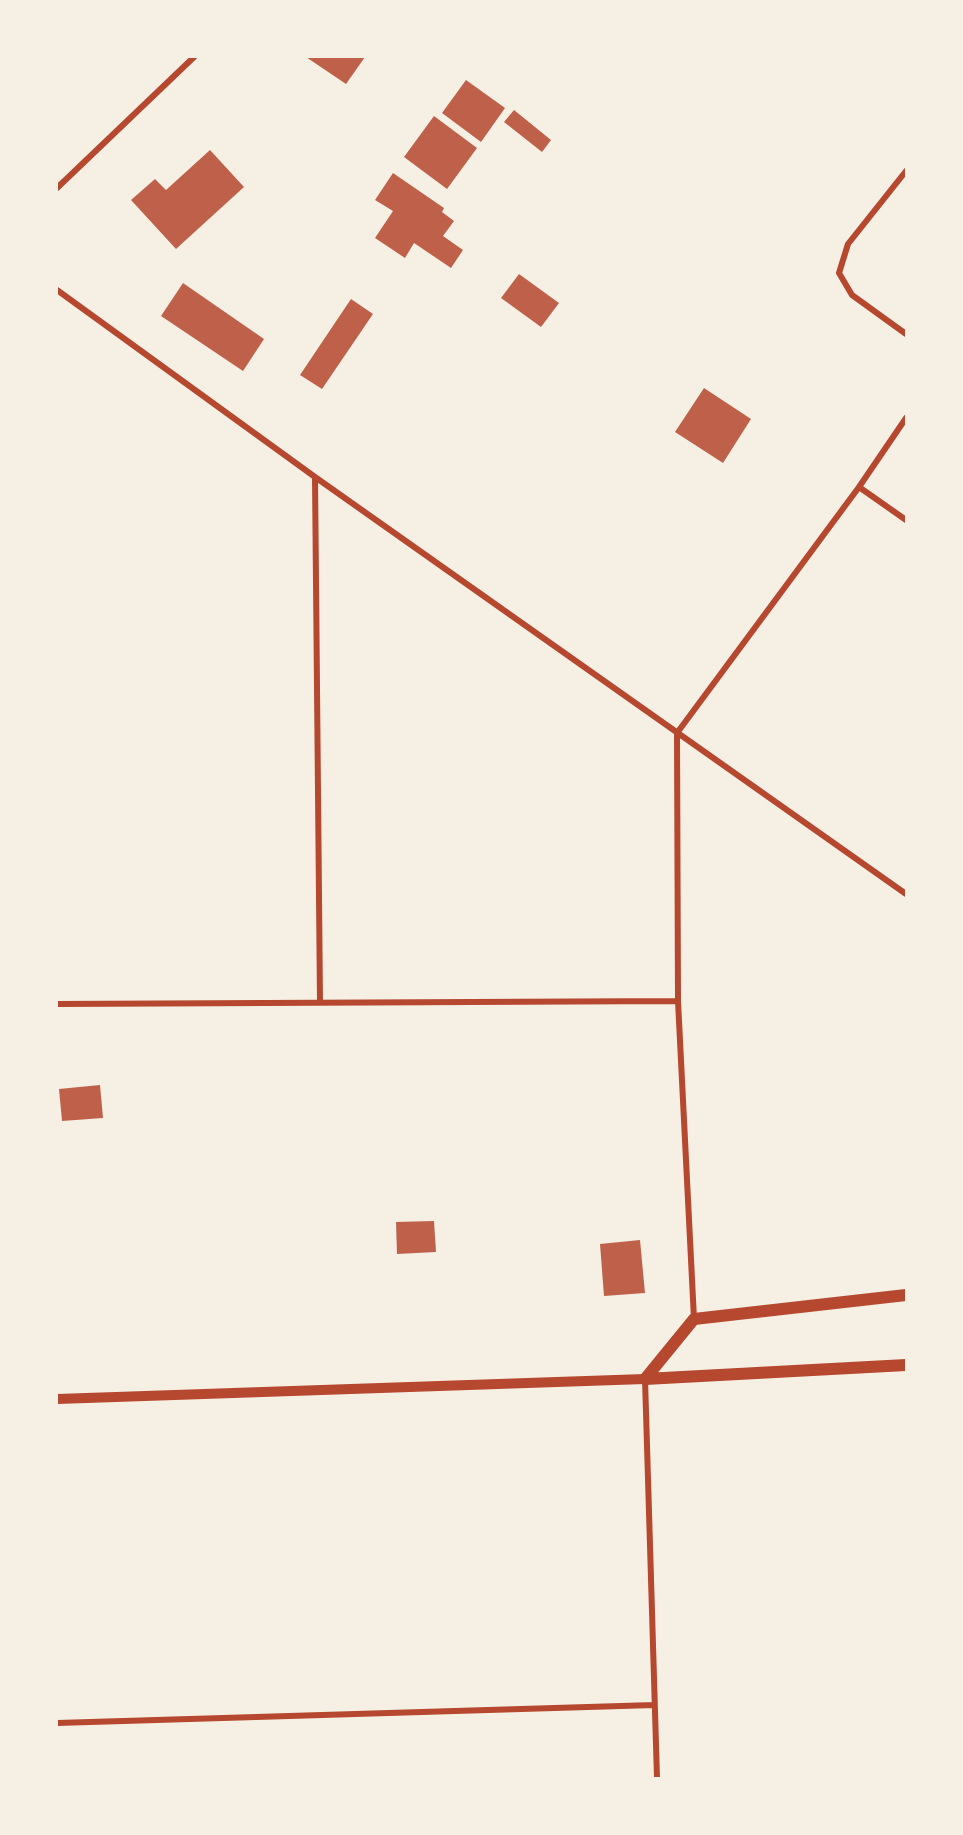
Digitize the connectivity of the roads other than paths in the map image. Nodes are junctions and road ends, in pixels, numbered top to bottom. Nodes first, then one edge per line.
1 (194, 57) edge
2 (906, 171) edge
3 (57, 188) edge
4 (57, 290) edge
5 (906, 334) edge
6 (906, 418) edge
7 (315, 477) junction
8 (860, 488) junction
9 (906, 520) edge
10 (677, 734) junction
11 (906, 894) edge
12 (678, 1001) junction
13 (320, 1002) junction
14 (57, 1004) edge
15 (906, 1295) edge
16 (694, 1319) junction
17 (906, 1365) edge
18 (645, 1379) junction
19 (57, 1400) edge
20 (654, 1705) junction
21 (57, 1723) edge
22 (657, 1778) edge

1 - 3 street
2 - 5 street
4 - 7 street
6 - 8 street
7 - 10 street
7 - 13 street
8 - 9 street
8 - 10 street
10 - 11 street
10 - 12 street
12 - 13 street
12 - 16 street
13 - 14 street
15 - 16 main road
16 - 18 main road
17 - 18 main road
18 - 19 street
18 - 20 street
20 - 21 street
20 - 22 street

